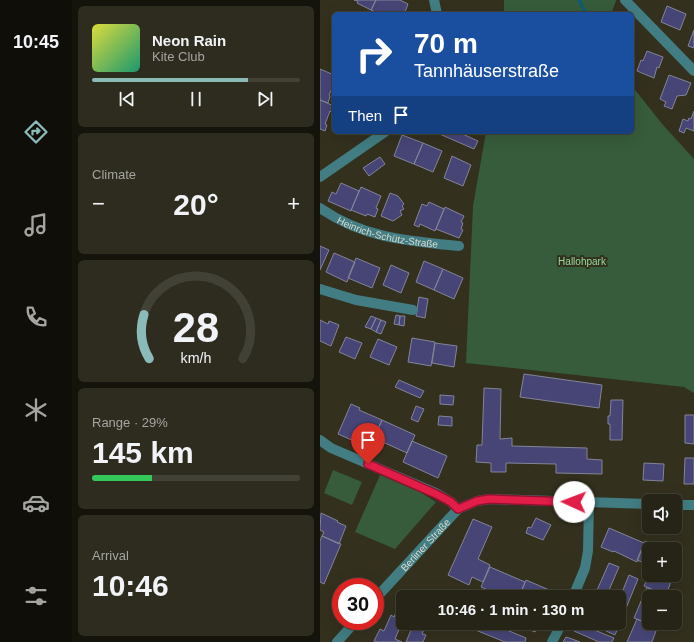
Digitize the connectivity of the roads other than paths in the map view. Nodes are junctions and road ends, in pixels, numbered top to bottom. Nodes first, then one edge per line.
1 (434, 0) edge
2 (625, 0) edge
3 (437, 12) edge
4 (694, 71) edge
5 (382, 134) edge
6 (320, 177) edge
7 (320, 208) edge
8 (459, 246) dead end
9 (320, 289) edge
10 (413, 310) dead end
11 (320, 440) edge
12 (588, 502) junction
13 (642, 504) edge
14 (682, 505) edge
15 (694, 505) edge
16 (458, 509) junction
17 (384, 589) edge
18 (576, 590) edge
19 (348, 630) edge
20 (558, 630) edge
21 (337, 642) edge
22 (552, 642) edge

1 - 3 street
2 - 4 street
5 - 6 street
7 - 8 street, Heinrich-Schütz-Straße
9 - 10 street
11 - 16 street
12 - 13 street, Berliner Straße
12 - 16 street, Berliner Straße
12 - 18 street
14 - 15 street
16 - 17 street, Berliner Straße
19 - 21 street
20 - 22 street

